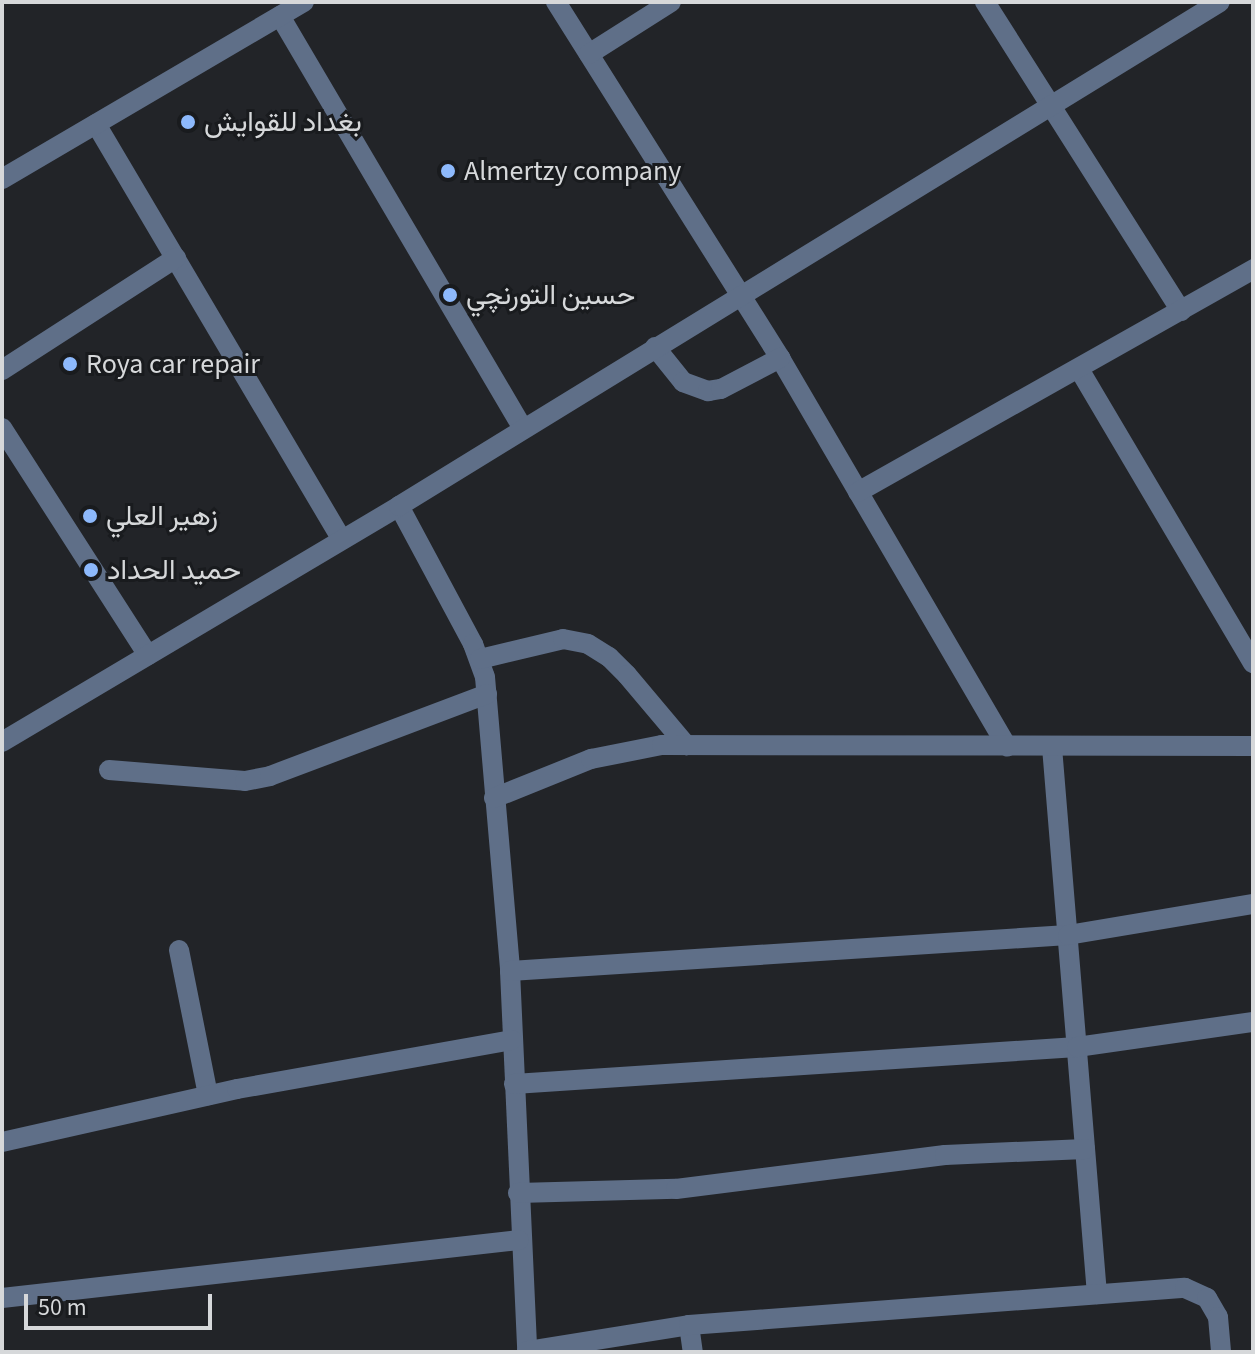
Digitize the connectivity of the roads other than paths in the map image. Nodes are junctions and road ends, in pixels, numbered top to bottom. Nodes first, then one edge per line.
1 (304, 2) edge
2 (556, 2) edge
3 (671, 2) edge
4 (985, 2) edge
5 (1220, 2) edge
6 (280, 16) junction
7 (589, 54) junction
8 (1052, 108) junction
9 (96, 124) junction
10 (2, 179) edge
11 (176, 258) junction
12 (1253, 269) edge
13 (740, 294) junction
14 (1181, 311) junction
15 (655, 347) junction
16 (780, 358) junction
17 (1079, 369) junction
18 (2, 370) edge
19 (2, 428) edge
20 (523, 429) junction
21 (858, 492) junction
22 (399, 506) junction
23 (342, 540) junction
24 (148, 655) junction
25 (480, 659) junction
26 (1253, 663) edge
27 (487, 694) junction
28 (2, 742) edge
29 (686, 745) junction
30 (1007, 746) junction
31 (1253, 746) edge
32 (1052, 747) junction
33 (109, 770) dead end
34 (494, 798) junction
35 (1253, 904) edge
36 (1068, 935) junction
37 (179, 950) dead end
38 (510, 971) junction
39 (1253, 1022) edge
40 (512, 1040) junction
41 (1077, 1047) junction
42 (514, 1084) junction
43 (208, 1095) junction
44 (2, 1142) edge
45 (1085, 1149) junction
46 (518, 1193) junction
47 (519, 1240) junction
48 (1097, 1294) junction
49 (2, 1298) edge
50 (689, 1325) junction
51 (527, 1352) edge
52 (693, 1352) edge
53 (1221, 1352) edge

1 - 6 street
2 - 7 street
3 - 7 street
4 - 8 street
5 - 8 street
6 - 9 street
6 - 20 street
7 - 13 street
8 - 13 street
8 - 14 street
9 - 10 street
9 - 11 street
11 - 18 street
11 - 23 street
12 - 14 street
13 - 15 street
13 - 16 street
14 - 17 street
15 - 16 street
15 - 20 street
16 - 21 street
17 - 21 street
17 - 26 street
19 - 24 street
20 - 22 street
21 - 30 street
22 - 23 street
22 - 25 street
23 - 24 street
24 - 28 street
25 - 27 street
25 - 29 street
27 - 33 street
27 - 34 street
29 - 30 street
29 - 34 street
30 - 32 street
31 - 32 street
32 - 36 street
34 - 38 street
35 - 36 street
36 - 38 street
36 - 41 street
37 - 43 street
38 - 40 street
39 - 41 street
40 - 42 street
40 - 43 street
41 - 42 street
41 - 45 street
42 - 46 street
43 - 44 street
45 - 46 street
45 - 48 street
46 - 47 street
47 - 49 street
47 - 51 street
48 - 50 street
48 - 53 street
50 - 51 street
50 - 52 street

